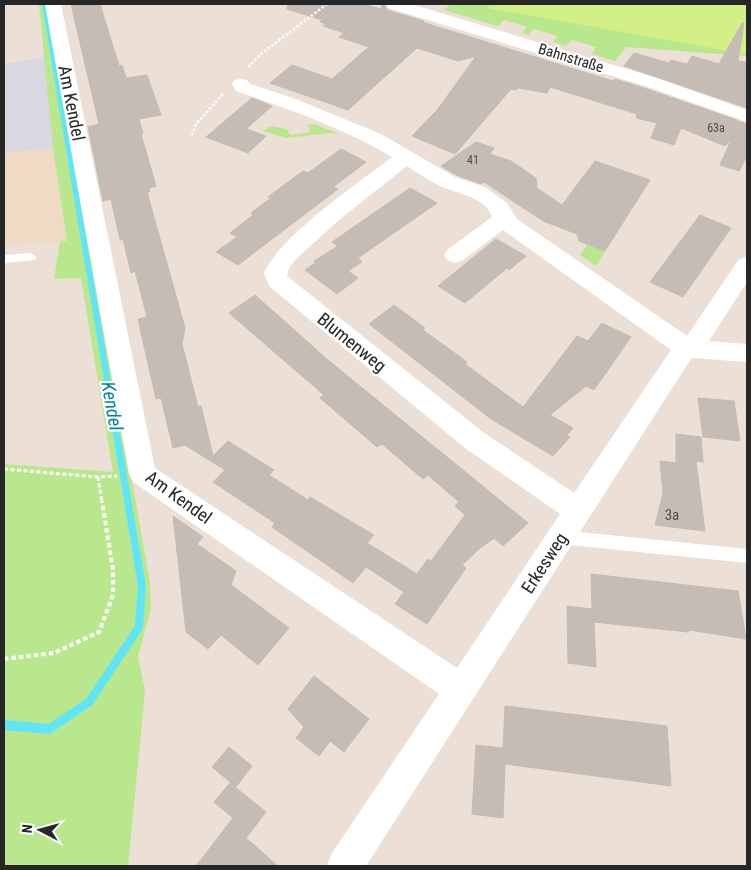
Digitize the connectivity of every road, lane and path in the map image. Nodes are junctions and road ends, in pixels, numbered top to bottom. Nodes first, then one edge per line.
1 (54, 4) edge
2 (327, 4) edge
3 (394, 4) edge
4 (238, 80) junction
5 (747, 116) edge
6 (192, 135) dead end
7 (407, 156) junction
8 (504, 220) junction
9 (455, 255) dead end
10 (31, 257) dead end
11 (4, 259) edge
12 (747, 265) edge
13 (691, 349) junction
14 (747, 353) edge
15 (4, 469) edge
16 (113, 476) dead end
17 (98, 477) junction
18 (578, 511) junction
19 (560, 537) junction
20 (747, 556) edge
21 (4, 659) edge
22 (460, 689) junction
23 (345, 866) edge

1 - 22 street, Am Kendel
2 - 4 path
3 - 5 street, Bahnstraße
4 - 6 path
4 - 7 street
7 - 8 street
7 - 18 street, Blumenweg
8 - 9 street
8 - 13 street
10 - 11 lane
12 - 13 street, Erkesweg
13 - 14 street
13 - 18 street, Erkesweg
15 - 17 path
16 - 17 path
17 - 21 path
18 - 19 street, Erkesweg
19 - 20 lane
19 - 22 street, Erkesweg
22 - 23 street, Erkesweg

